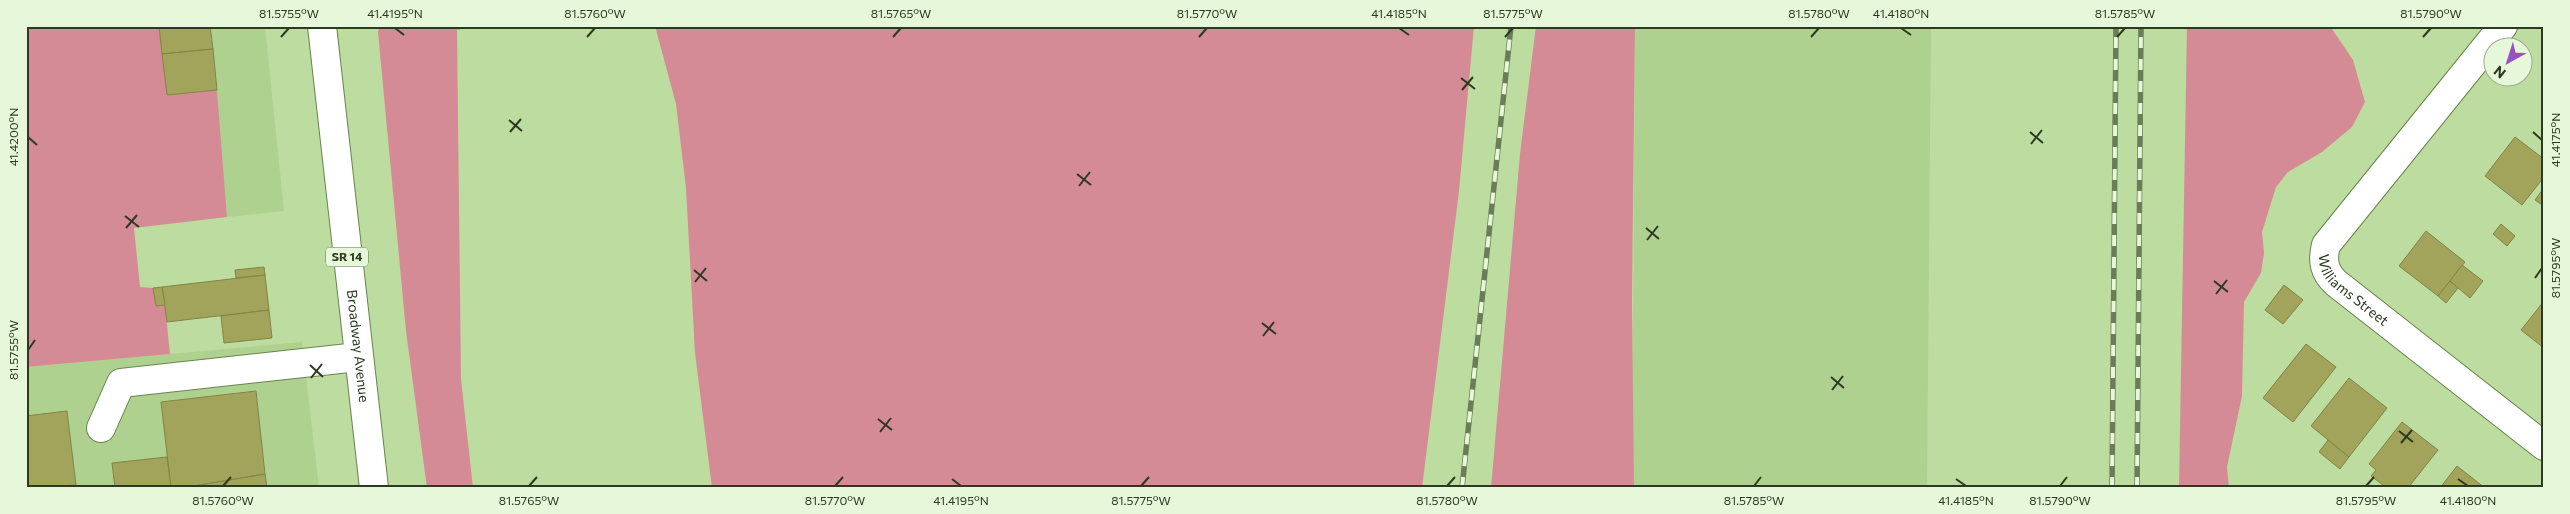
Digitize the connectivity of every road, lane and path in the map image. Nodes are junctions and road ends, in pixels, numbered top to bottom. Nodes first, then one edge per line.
1 (322, 26) edge
2 (2503, 26) edge
3 (358, 357) junction
4 (101, 428) dead end
5 (2544, 446) edge
6 (374, 488) edge

1 - 3 street, Broadway Avenue / SR 14
2 - 5 street, Williams Street
3 - 4 street
3 - 6 street, Broadway Avenue / SR 14

